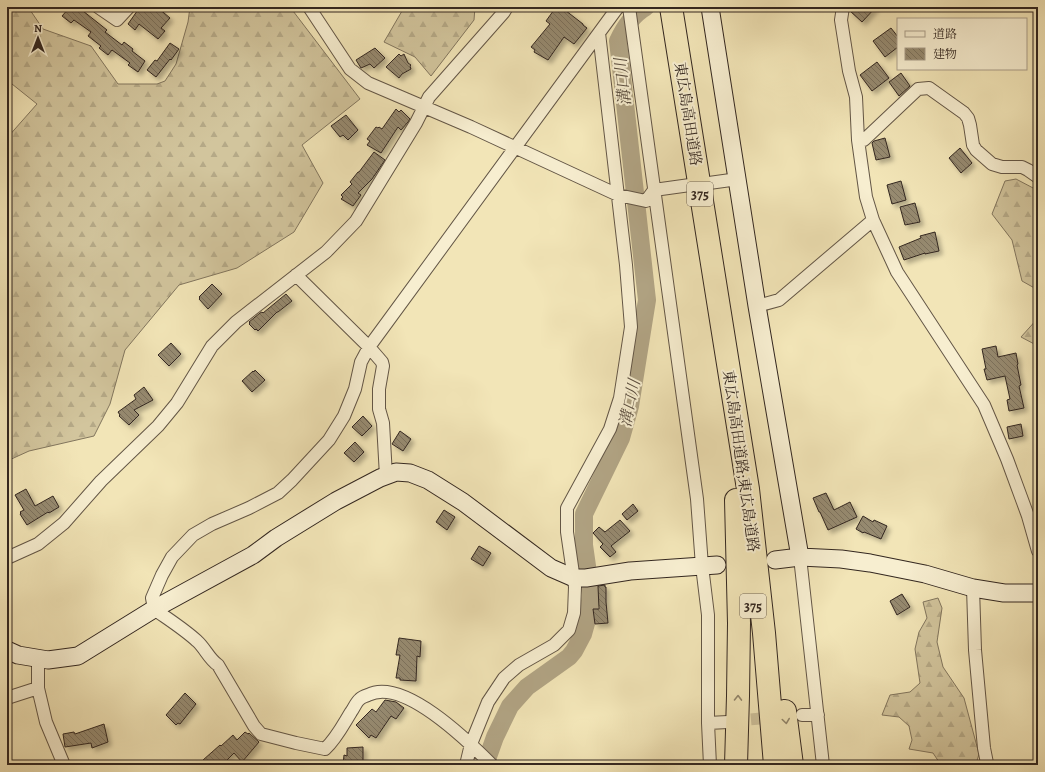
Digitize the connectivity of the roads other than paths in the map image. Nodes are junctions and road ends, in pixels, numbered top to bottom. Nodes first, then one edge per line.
1 (98, 7) edge
2 (129, 7) edge
3 (309, 7) edge
4 (507, 7) edge
5 (618, 7) edge
6 (629, 7) edge
7 (710, 7) edge
8 (842, 7) edge
9 (672, 16) edge
10 (599, 33) junction
11 (424, 107) junction
12 (858, 140) junction
13 (516, 147) junction
14 (1038, 177) edge
15 (738, 179) junction
16 (709, 183) dead end
17 (690, 185) dead end
18 (654, 190) junction
19 (618, 195) junction
20 (872, 220) junction
21 (296, 275) junction
22 (757, 306) junction
23 (369, 347) junction
24 (727, 363) junction
25 (735, 448) junction
26 (386, 476) junction
27 (748, 489) junction
28 (1038, 551) edge
29 (800, 557) junction
30 (7, 558) edge
31 (775, 560) dead end
32 (709, 565) junction
33 (574, 578) junction
34 (973, 588) junction
35 (1038, 592) edge
36 (154, 609) junction
37 (7, 650) edge
38 (38, 660) junction
39 (38, 688) junction
40 (7, 698) edge
41 (802, 715) dead end
42 (818, 715) junction
43 (728, 722) tunnel mouth
44 (708, 723) junction
45 (471, 744) junction
46 (986, 764) edge
47 (64, 765) edge
48 (466, 765) edge
49 (492, 765) edge
50 (710, 765) edge
51 (736, 765) edge
52 (765, 765) edge
53 (775, 765) edge
54 (792, 765) edge
55 (823, 765) edge

1 - 2 street
3 - 11 street
4 - 11 street
5 - 10 street
6 - 18 street
7 - 15 street
8 - 12 street
9 - 24 highway, 東広島高田道路 / 375
10 - 13 street
10 - 19 street
11 - 13 street
11 - 21 street
12 - 14 street
12 - 20 street
13 - 19 street
13 - 23 street
15 - 16 street
15 - 22 street
17 - 18 street
18 - 19 street
18 - 32 street
19 - 33 street
20 - 22 street
20 - 28 street
21 - 23 street
21 - 30 street
22 - 29 street
23 - 26 street
23 - 36 street
24 - 25 highway, 東広島高田道路;東広島道路 / 375
24 - 27 highway, 東広島高田道路;東広島道路 / 375
51 -> 25 highway
25 - 52 highway, 東広島高田道路;東広島道路 / 375
26 - 33 street
26 - 36 street
27 - 53 highway, 東広島高田道路;東広島道路 / 375
27 -> 54 highway
29 - 31 street
29 - 34 street
29 - 42 street
32 - 33 street
32 - 44 street
33 - 45 street
34 - 35 street
34 - 46 street
36 - 38 street
36 - 45 street
37 - 38 street
38 - 39 street
39 - 40 street
39 - 47 street
41 - 42 street
42 - 55 street
43 - 44 street
44 - 50 street
45 - 48 street
45 - 49 street

